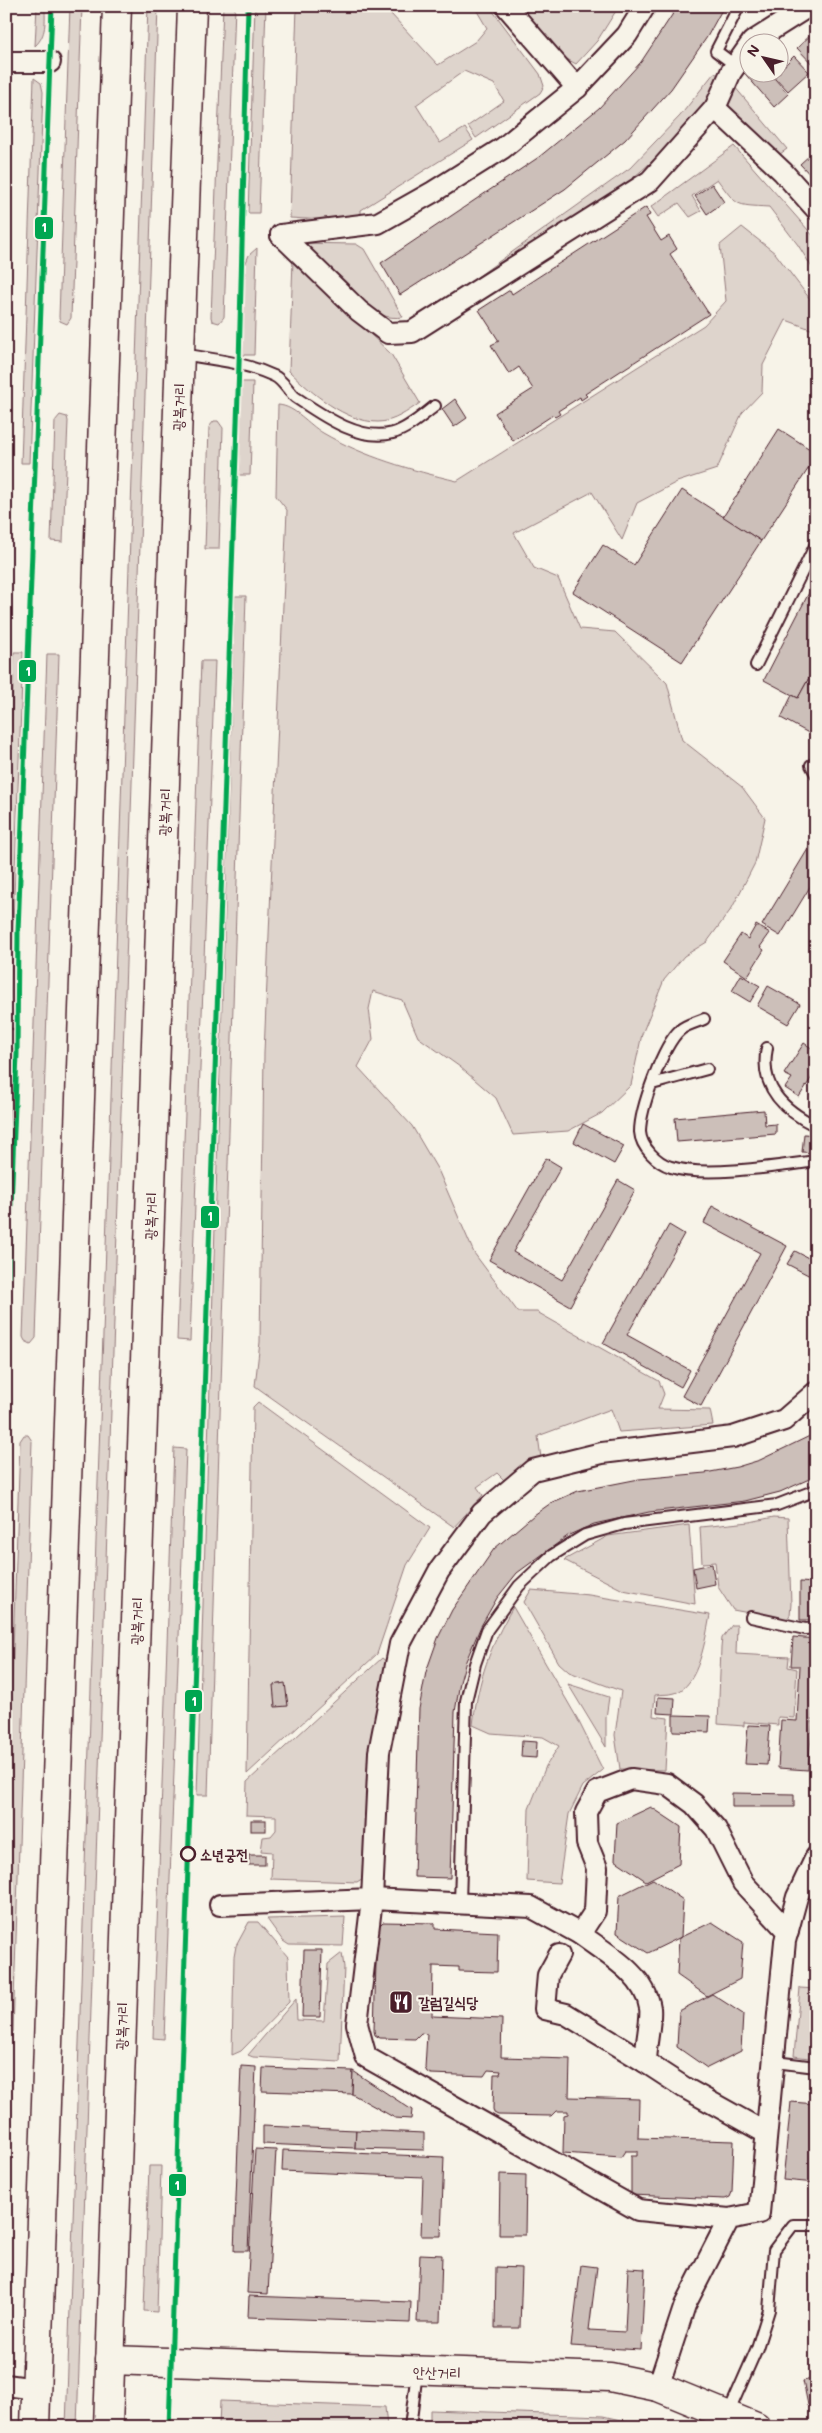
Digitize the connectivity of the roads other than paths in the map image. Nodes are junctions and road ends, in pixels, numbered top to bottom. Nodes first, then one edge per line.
1 (117, 6) edge
2 (192, 6) edge
3 (506, 6) edge
4 (645, 6) edge
5 (739, 6) edge
6 (810, 6) edge
7 (770, 32) edge
8 (740, 58) edge
9 (6, 62) edge
10 (50, 62) dead end
11 (735, 65) junction
12 (576, 88) junction
13 (715, 108) junction
14 (816, 209) edge
15 (180, 354) junction
16 (435, 406) dead end
17 (816, 544) edge
18 (756, 665) dead end
19 (704, 1019) dead end
20 (767, 1048) dead end
21 (707, 1069) dead end
22 (652, 1084) junction
23 (816, 1126) edge
24 (816, 1161) edge
25 (816, 1392) edge
26 (816, 1490) edge
27 (751, 1617) dead end
28 (816, 1628) edge
29 (816, 1857) edge
30 (372, 1899) junction
31 (460, 1903) junction
32 (220, 1905) dead end
33 (788, 1932) junction
34 (580, 1934) junction
35 (559, 1955) dead end
36 (645, 2062) junction
37 (775, 2062) junction
38 (816, 2067) edge
39 (766, 2133) junction
40 (729, 2219) junction
41 (816, 2225) edge
42 (110, 2360) junction
43 (417, 2372) junction
44 (6, 2385) edge
45 (658, 2387) junction
46 (36, 2388) junction
47 (728, 2415) junction
48 (23, 2427) edge
49 (35, 2427) edge
50 (108, 2427) edge
51 (410, 2427) edge
52 (756, 2427) edge

1 - 46 main road
2 - 15 main road, 광복거리
3 - 12 street
4 - 12 street
5 - 11 lane
6 - 7 street
8 - 11 street
9 - 10 street
11 - 13 street
12 - 13 street
13 - 14 street
15 - 16 lane
15 - 42 main road, 광복거리
17 - 18 lane
19 - 22 lane
20 - 23 lane
21 - 22 lane
22 - 24 lane
25 - 30 street
26 - 31 lane
27 - 28 lane
29 - 33 street
30 - 31 street
30 - 32 street
30 - 40 street
31 - 34 street
33 - 34 street
33 - 37 street
34 - 36 street
35 - 36 street
36 - 39 street
37 - 38 lane
37 - 39 street
39 - 40 street
40 - 45 street
41 - 47 lane
42 - 43 main road, 안산거리
42 - 50 main road, 광복거리
43 - 45 main road, 안산거리
43 - 51 lane
44 - 46 street
45 - 47 main road, 안산거리
46 - 48 main road
46 - 49 main road
47 - 52 main road, 안산거리

